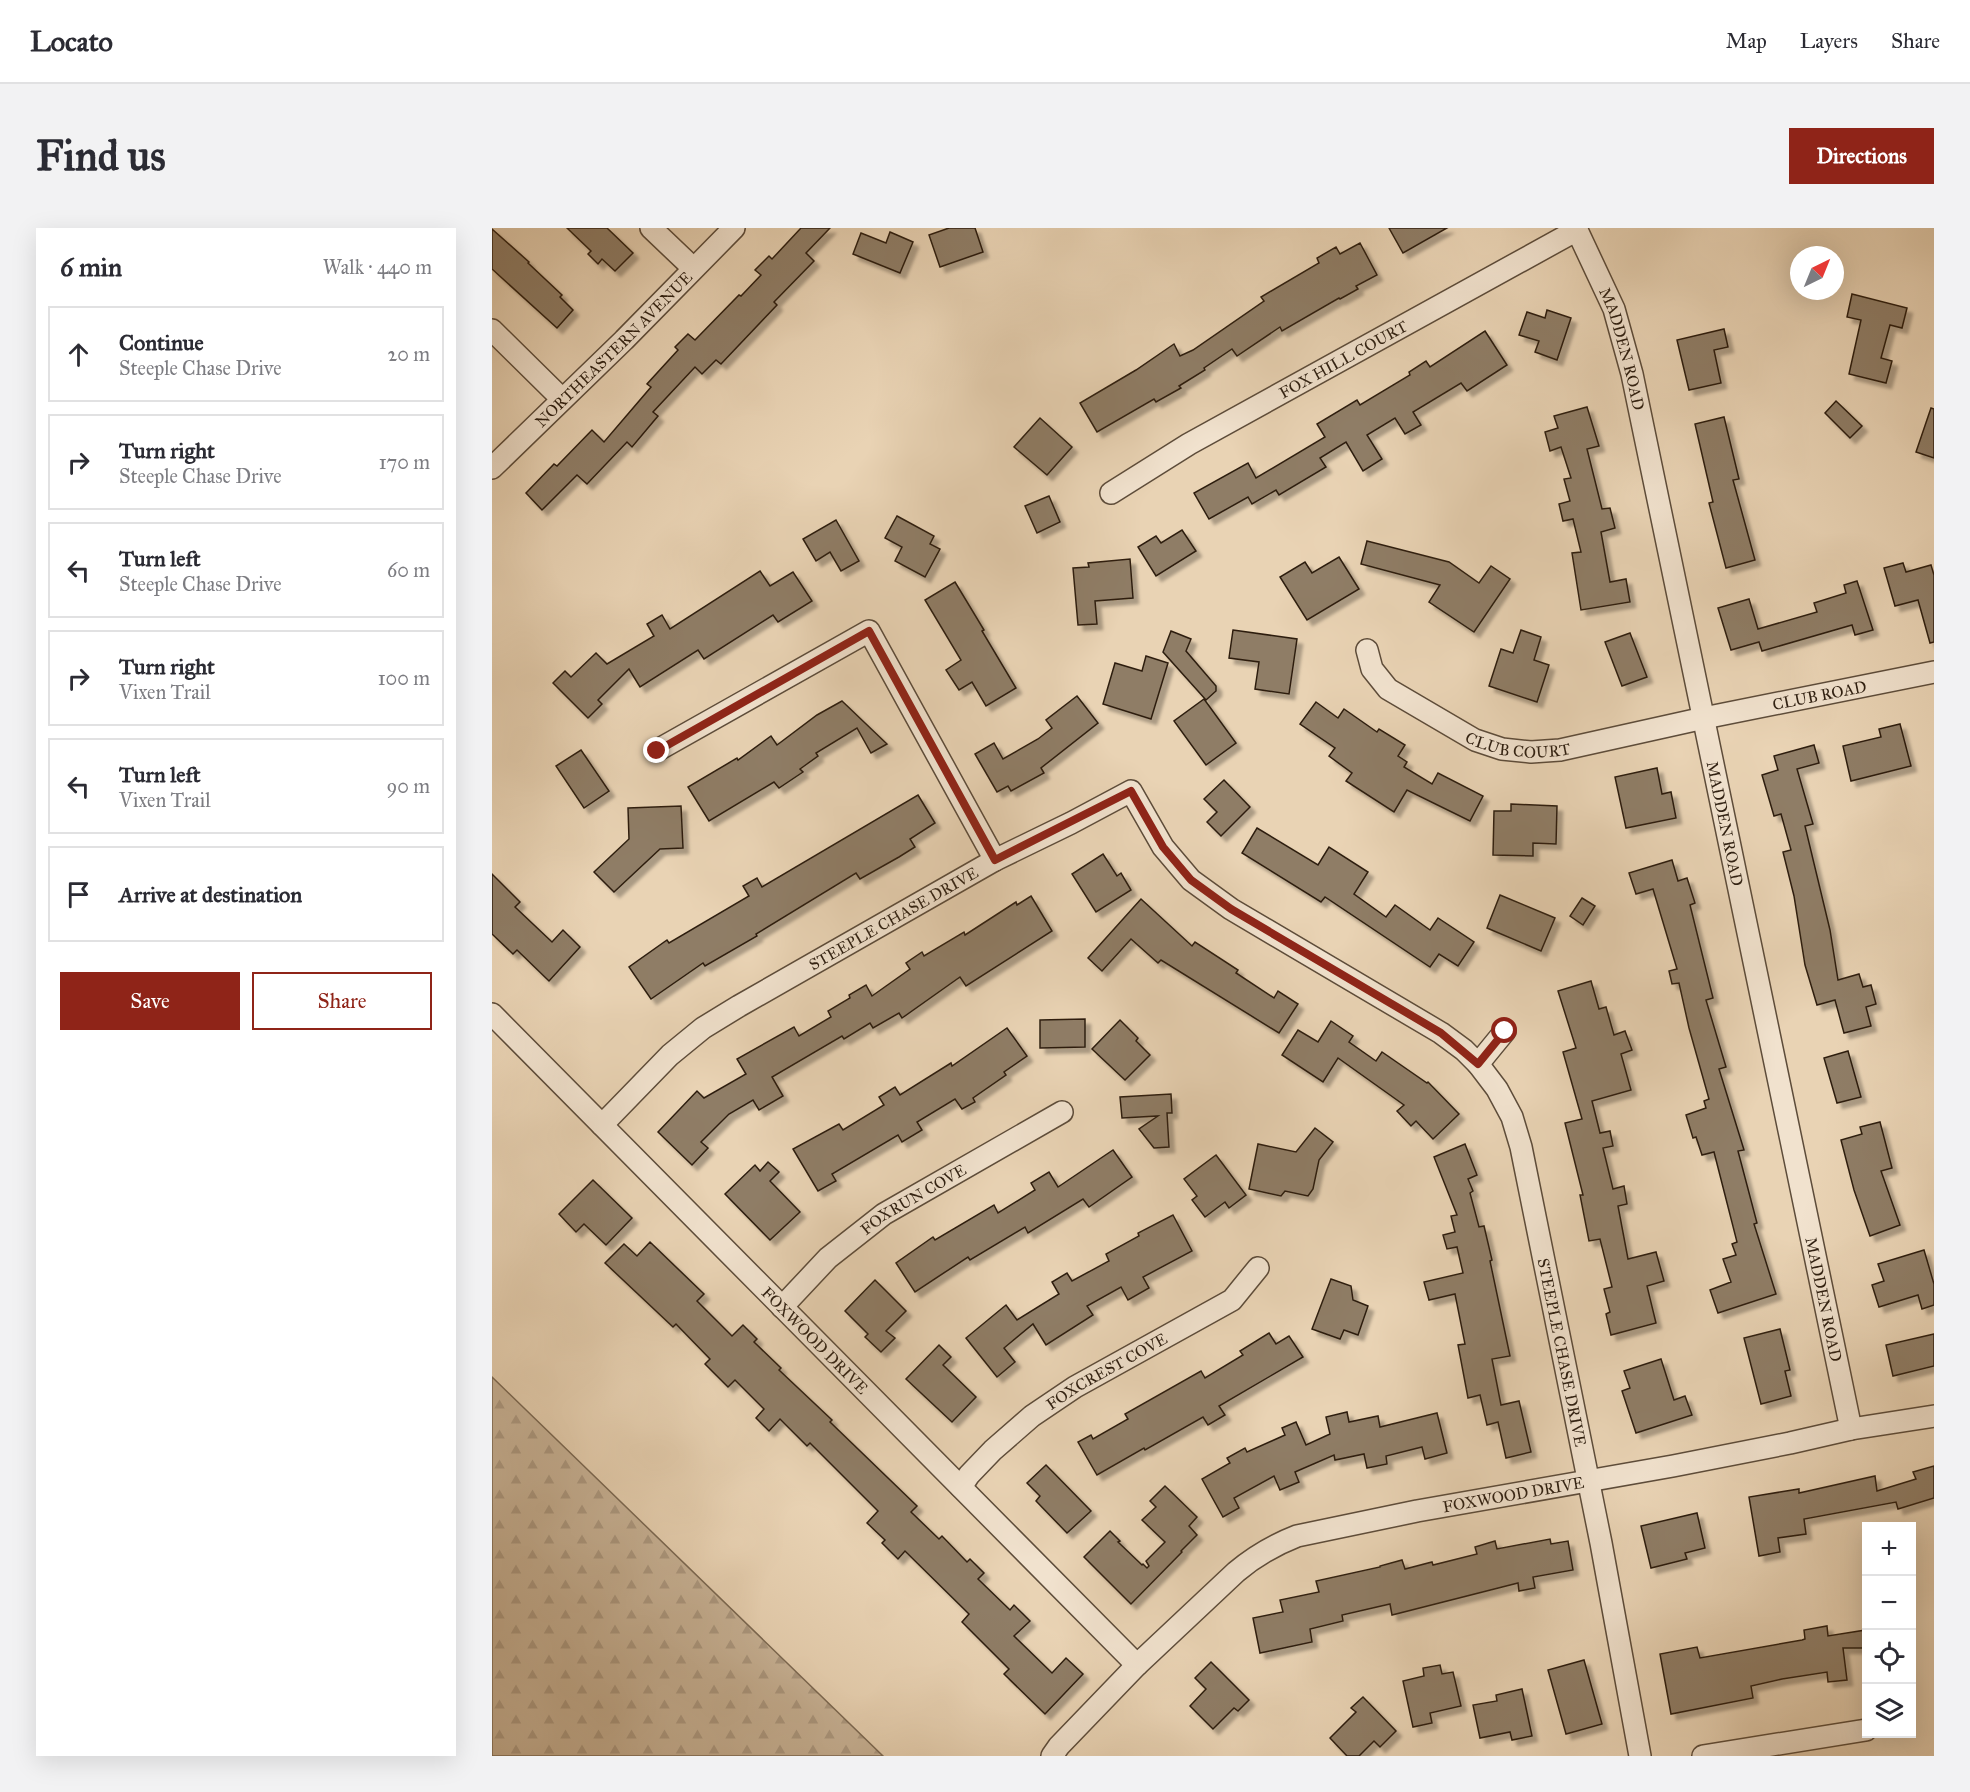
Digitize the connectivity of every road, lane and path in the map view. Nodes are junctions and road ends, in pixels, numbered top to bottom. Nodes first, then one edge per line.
1 (651, 228) edge
2 (734, 228) edge
3 (1577, 229) edge
4 (693, 268) junction
5 (492, 330) edge
6 (562, 399) junction
7 (492, 468) edge
8 (1111, 493) dead end
9 (1366, 650) dead end
10 (1934, 672) edge
11 (1704, 718) junction
12 (657, 751) dead end
13 (995, 860) junction
14 (492, 1014) edge
15 (1505, 1031) dead end
16 (1478, 1064) junction
17 (1062, 1112) dead end
18 (602, 1125) junction
19 (1258, 1268) dead end
20 (782, 1307) junction
21 (1934, 1416) edge
22 (1851, 1429) junction
23 (1589, 1481) junction
24 (961, 1487) junction
25 (1137, 1665) junction
26 (1862, 1731) edge
27 (1052, 1756) edge
28 (1640, 1756) edge
29 (1703, 1756) edge

1 - 4 street
2 - 4 street, NORTHEASTERN AVENUE
3 - 8 street, FOX HILL COURT
3 - 11 street, MADDEN ROAD
4 - 6 street, NORTHEASTERN AVENUE
5 - 6 street
6 - 7 street, NORTHEASTERN AVENUE
9 - 11 street, CLUB COURT
10 - 11 street, CLUB ROAD
11 - 22 street, MADDEN ROAD
12 - 13 street
13 - 16 street, STEEPLE CHASE DRIVE
13 - 18 street, STEEPLE CHASE DRIVE
14 - 18 street, FOXWOOD DRIVE
15 - 16 street
16 - 23 street, STEEPLE CHASE DRIVE
17 - 20 street, FOXRUN COVE
18 - 20 street, FOXWOOD DRIVE
19 - 24 street, FOXCREST COVE
20 - 24 street, FOXWOOD DRIVE
21 - 22 street, FOXWOOD DRIVE
22 - 23 street, FOXWOOD DRIVE
23 - 25 street, FOXWOOD DRIVE
23 - 28 street, STEEPLE CHASE DRIVE
24 - 25 street, FOXWOOD DRIVE
25 - 27 street, FOXWOOD DRIVE
26 - 29 street

